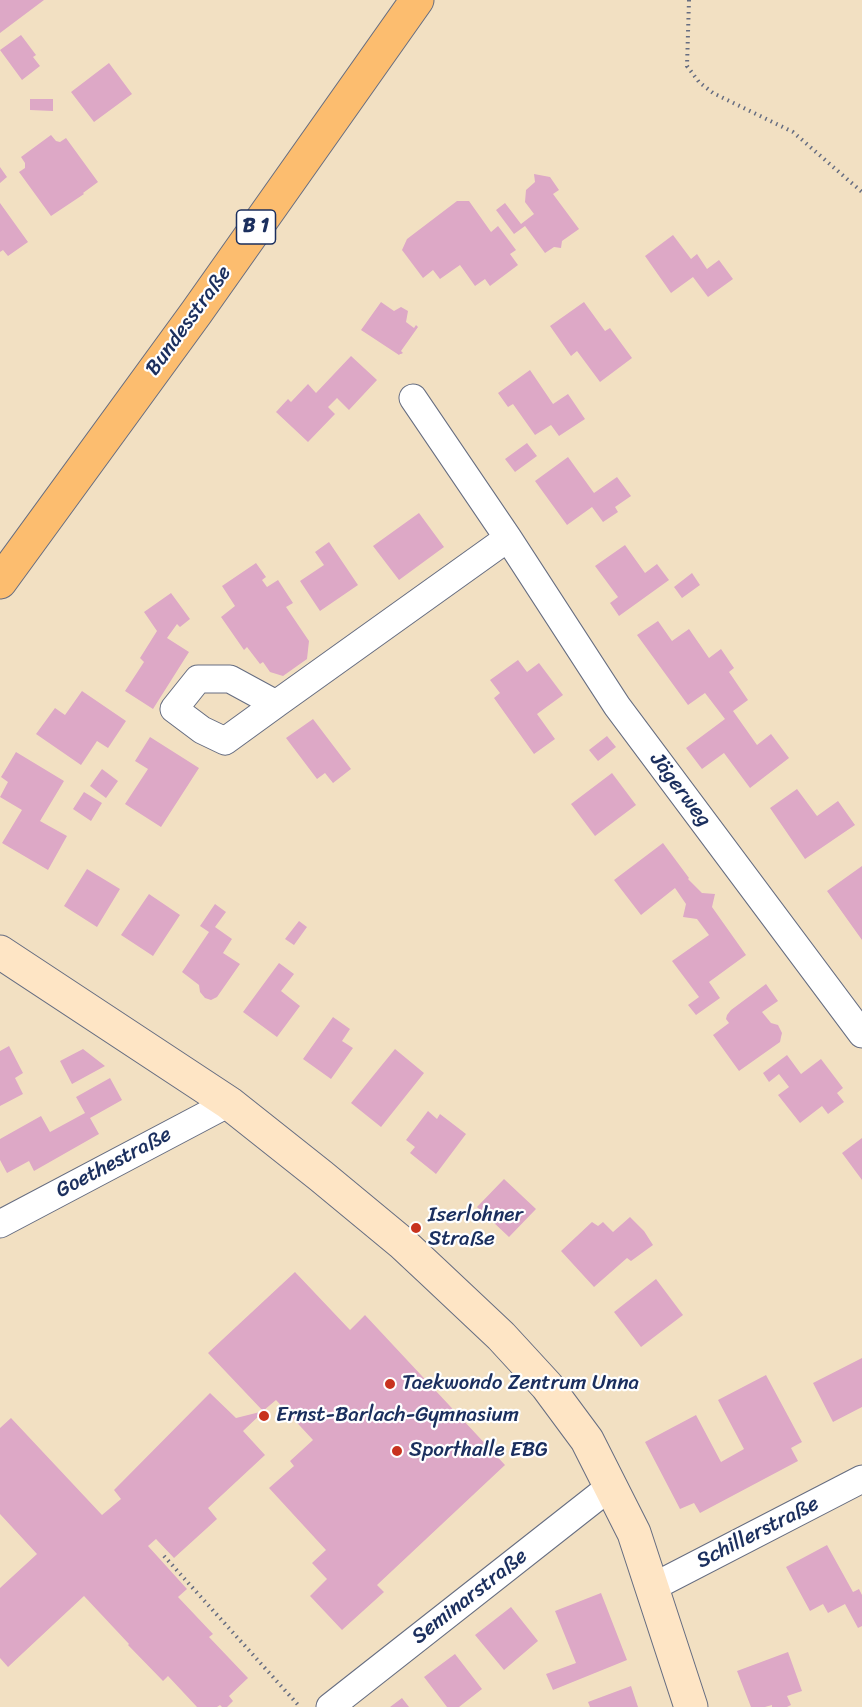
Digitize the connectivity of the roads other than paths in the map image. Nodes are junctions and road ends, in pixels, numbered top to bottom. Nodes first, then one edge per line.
1 (417, 0) edge
2 (413, 398) dead end
3 (508, 538) junction
4 (0, 582) edge
5 (276, 704) dead end
6 (0, 952) edge
7 (862, 1034) edge
8 (229, 1103) junction
9 (0, 1224) edge
10 (862, 1479) edge
11 (611, 1486) junction
12 (653, 1587) junction
13 (330, 1707) edge
14 (692, 1707) edge

1 - 4 main road, Bundesstraße / B 1
2 - 3 street, Jägerweg
3 - 5 street
3 - 7 street, Jägerweg
6 - 8 main road
8 - 9 street, Goethestraße
8 - 11 main road
10 - 12 street, Schillerstraße
11 - 12 main road
11 - 13 street, Seminarstraße
12 - 14 main road

